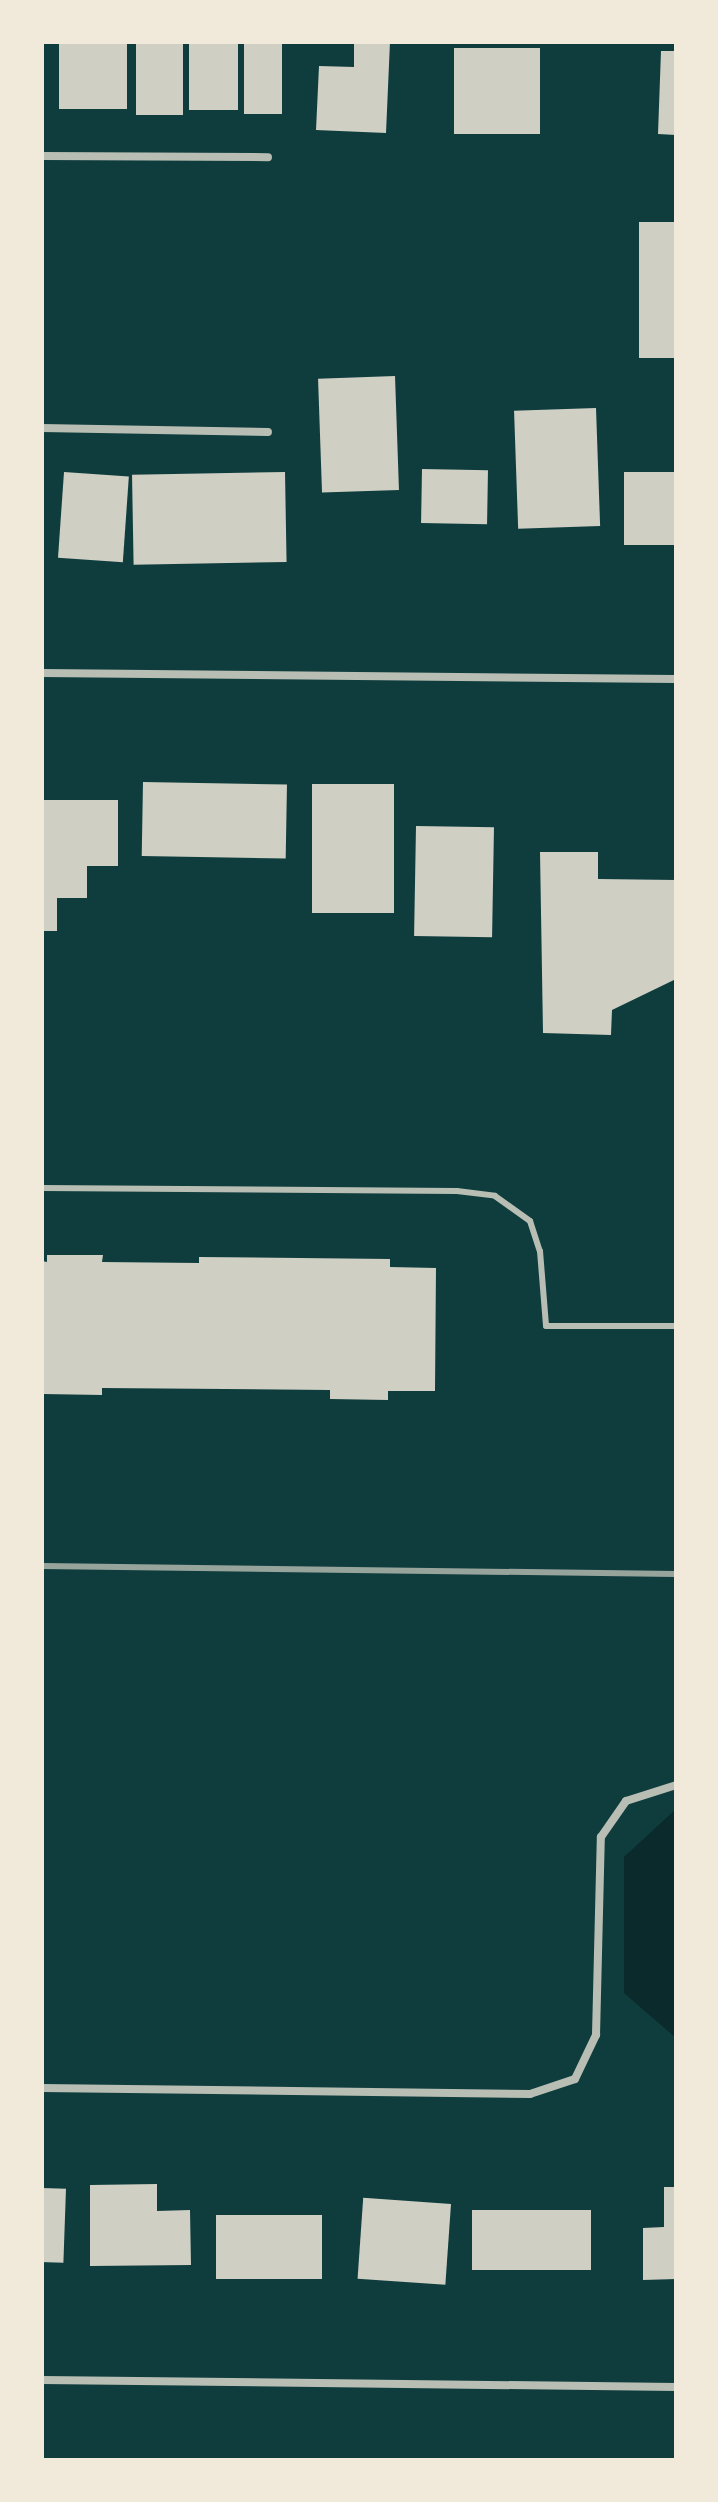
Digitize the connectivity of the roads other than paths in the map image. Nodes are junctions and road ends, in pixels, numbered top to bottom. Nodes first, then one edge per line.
1 (42, 156) edge
2 (268, 157) dead end
3 (42, 428) edge
4 (268, 432) dead end
5 (42, 673) edge
6 (676, 679) edge
7 (42, 1188) edge
8 (676, 1326) edge
9 (676, 1785) edge
10 (42, 2088) edge
11 (42, 2380) edge
12 (676, 2387) edge

1 - 2 street
3 - 4 street
5 - 6 street
7 - 8 lane
9 - 10 street
11 - 12 street

